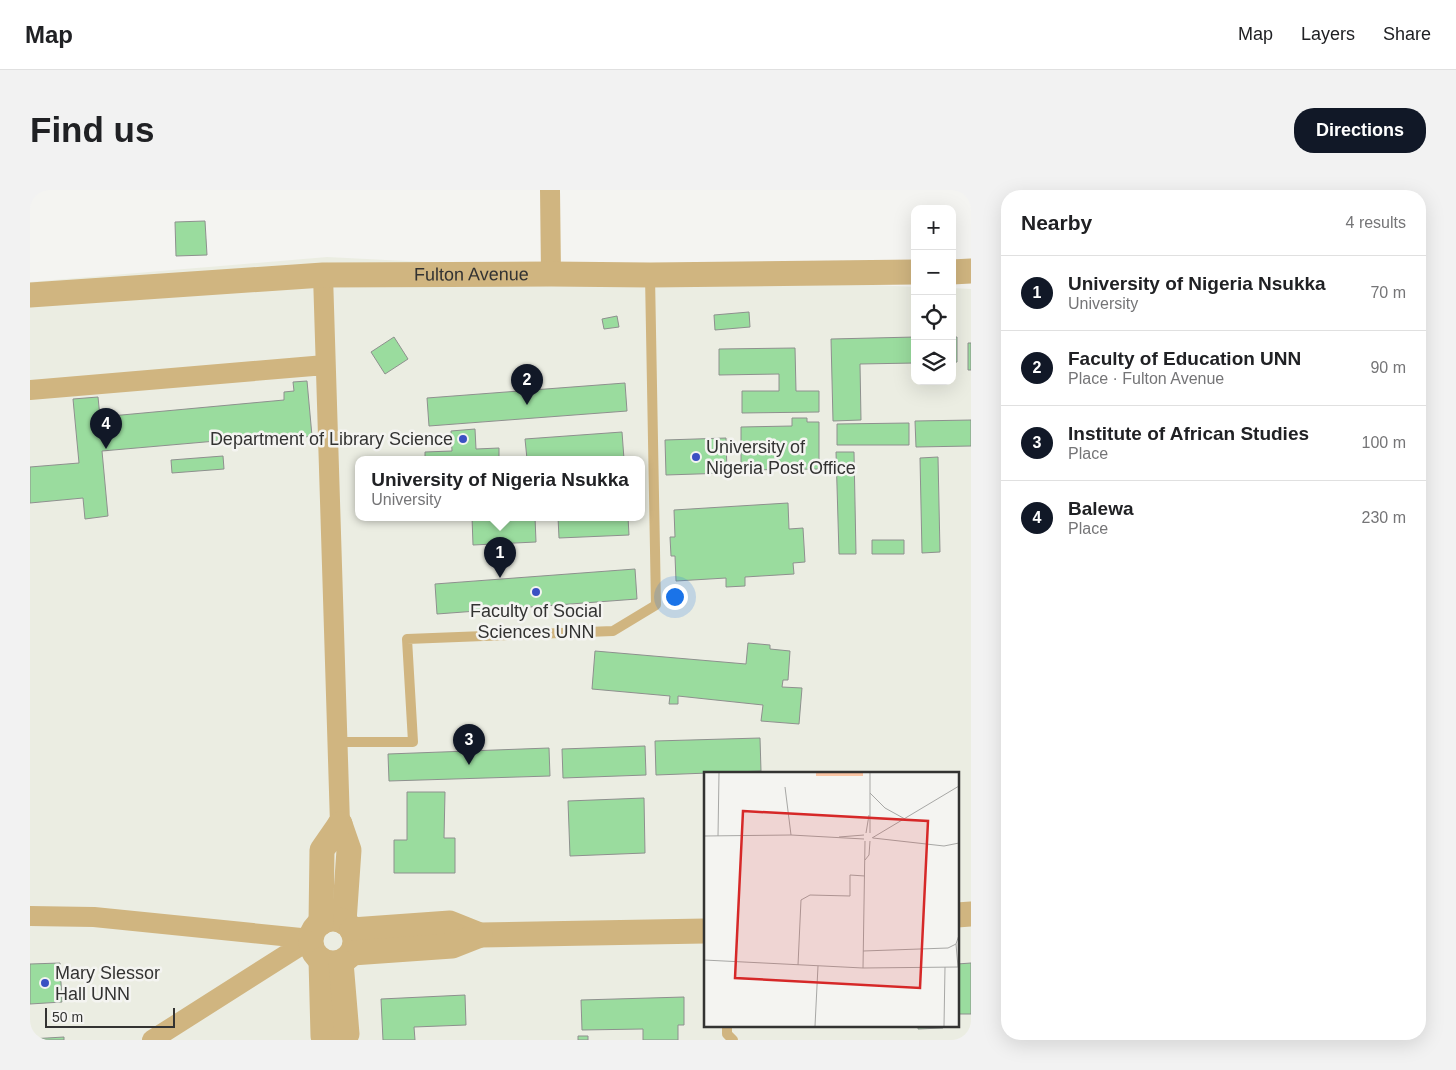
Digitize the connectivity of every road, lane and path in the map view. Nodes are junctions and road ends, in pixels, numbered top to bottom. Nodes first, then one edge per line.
1 (550, 190) edge
2 (911, 272) edge
3 (956, 272) edge
4 (971, 272) edge
5 (551, 274) junction
6 (323, 275) junction
7 (650, 275) junction
8 (30, 296) edge
9 (326, 365) junction
10 (30, 390) edge
11 (337, 742) junction
12 (340, 824) joint
13 (971, 914) edge
14 (958, 915) edge
15 (30, 916) edge
16 (704, 931) edge
17 (334, 941) junction
18 (727, 1028) edge
19 (152, 1040) edge
20 (326, 1040) edge
21 (343, 1040) edge
22 (733, 1040) edge

1 - 5 street
2 - 7 street, Fulton Avenue
3 - 4 street
5 - 6 street, Fulton Avenue
5 - 7 street, Fulton Avenue
6 - 8 street, Fulton Avenue
6 - 9 street
7 - 11 lane
9 - 10 street
9 - 11 street
11 - 12 street
12 - 17 street
13 - 14 street
15 - 17 street
16 - 17 street
17 - 19 street
17 - 20 street
17 - 21 street
18 - 22 lane

